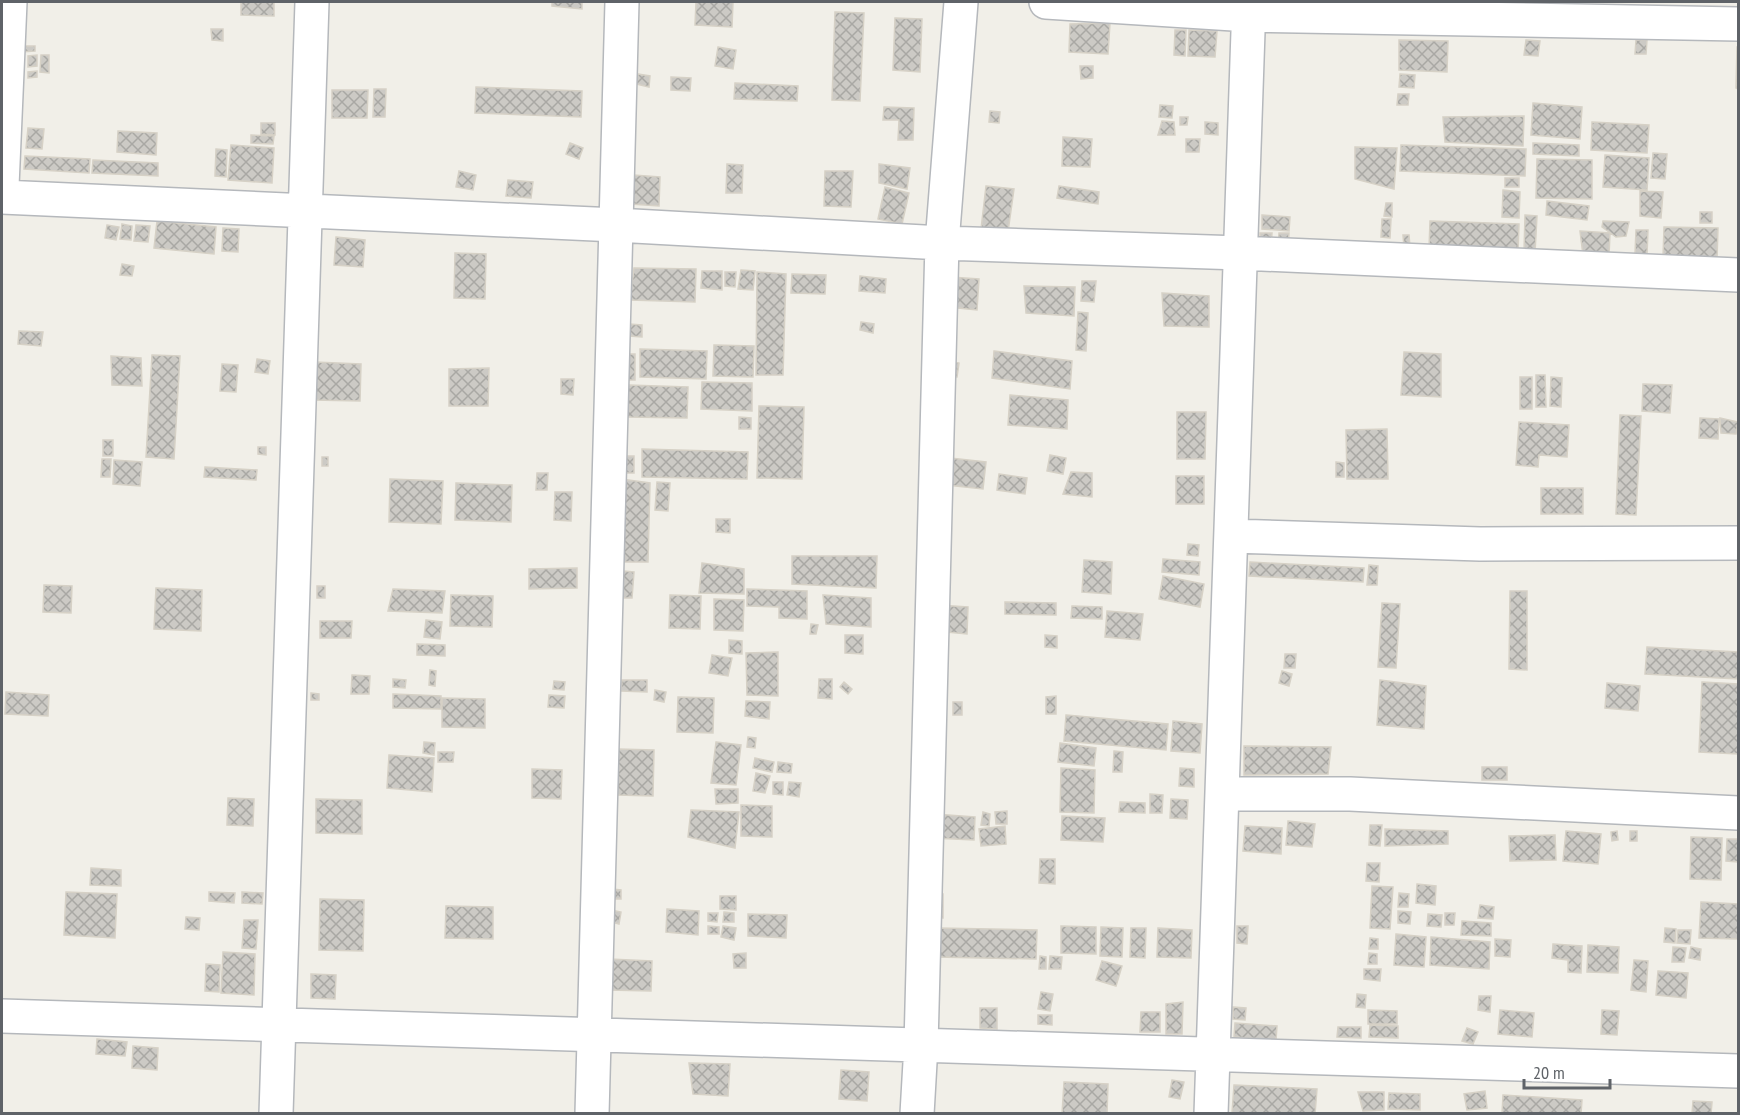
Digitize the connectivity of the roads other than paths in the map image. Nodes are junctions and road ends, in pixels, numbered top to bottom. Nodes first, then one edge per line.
1 (10, 2) edge
2 (312, 2) edge
3 (622, 2) edge
4 (961, 2) edge
5 (1046, 2) edge
6 (1249, 8) edge
7 (1738, 24) edge
8 (2, 186) edge
9 (2, 197) edge
10 (304, 211) junction
11 (616, 225) junction
12 (942, 243) junction
13 (1240, 253) junction
14 (1738, 275) edge
15 (1231, 536) junction
16 (1738, 543) edge
17 (1222, 794) junction
18 (1738, 813) edge
19 (2, 1016) edge
20 (278, 1025) junction
21 (594, 1035) junction
22 (921, 1045) junction
23 (1213, 1054) junction
24 (1738, 1071) edge
25 (276, 1113) edge
26 (592, 1113) edge
27 (916, 1113) edge
28 (1211, 1113) edge

1 - 8 street
2 - 10 street
3 - 11 street
4 - 12 street
5 - 6 street
6 - 7 street
6 - 13 street
9 - 10 street
10 - 11 street
10 - 20 street
11 - 12 street
11 - 21 street
12 - 13 street
12 - 22 street
13 - 14 street
13 - 15 street
15 - 16 street
15 - 17 street
17 - 18 street
17 - 23 street
19 - 20 street
20 - 21 street
20 - 25 street
21 - 22 street
21 - 26 street
22 - 23 street
22 - 27 street
23 - 24 street
23 - 28 street

